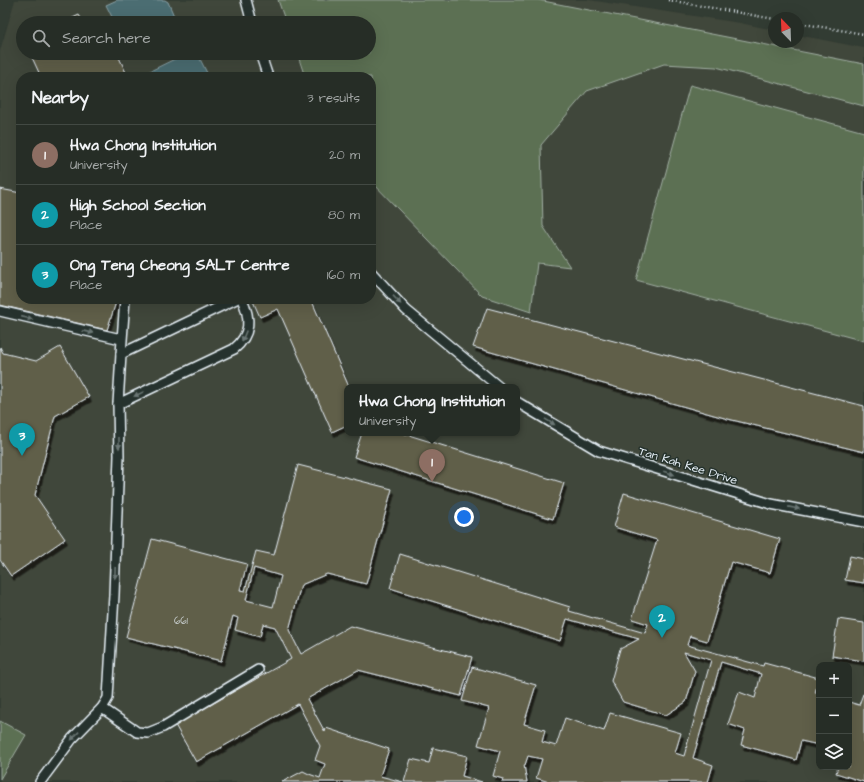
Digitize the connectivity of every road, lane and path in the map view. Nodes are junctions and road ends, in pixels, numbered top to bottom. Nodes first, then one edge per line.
1 (246, 0) edge
2 (668, 0) edge
3 (250, 16) edge
4 (768, 18) edge
5 (804, 24) edge
6 (864, 34) edge
7 (262, 60) edge
8 (266, 72) edge
9 (376, 277) edge
10 (124, 304) edge
11 (226, 304) edge
12 (244, 304) edge
13 (0, 312) edge
14 (121, 339) junction
15 (121, 354) junction
16 (495, 384) edge
17 (118, 404) junction
18 (520, 404) edge
19 (864, 522) edge
20 (258, 670) dead end
21 (102, 708) junction
22 (40, 782) edge

1 - 3 lane
2 - 4 path
5 - 6 path
7 - 8 lane
9 -> 16 lane
10 - 14 lane
11 - 15 lane
12 -> 17 lane
13 -> 14 lane
14 - 15 lane
15 - 17 lane
17 -> 21 lane
18 -> 19 lane, Tan Kah Kee Drive
20 - 21 lane
21 -> 22 lane

